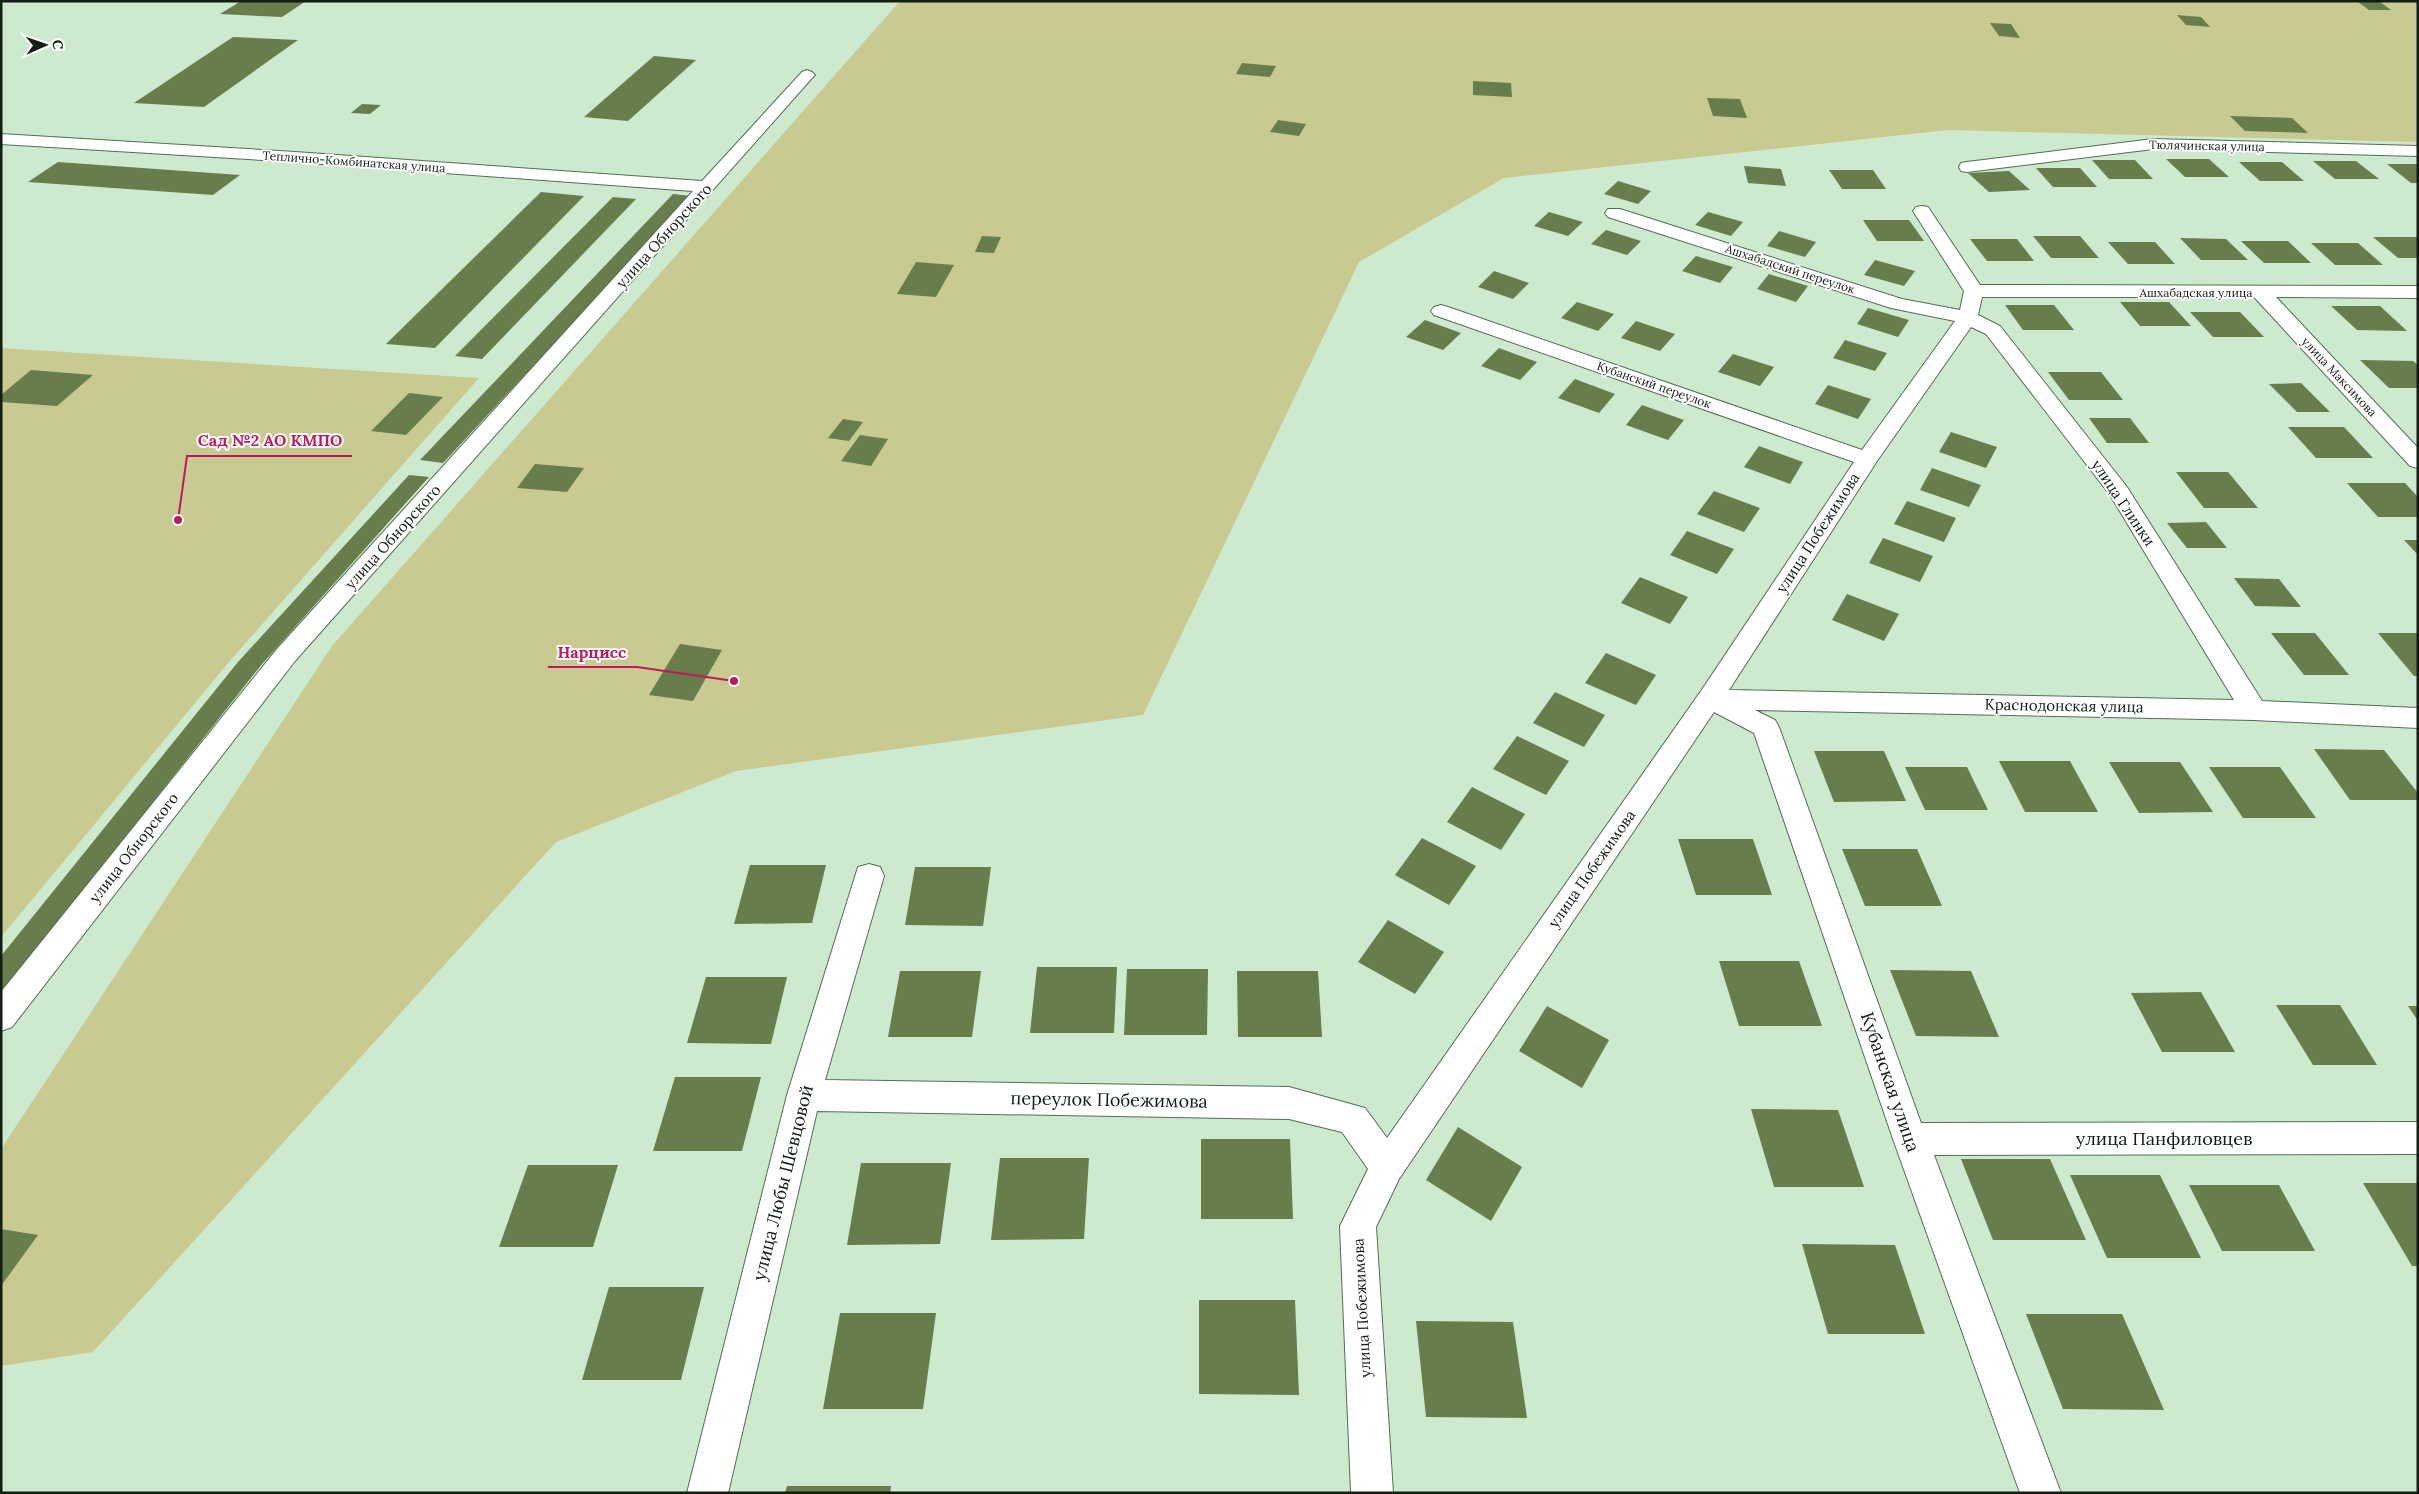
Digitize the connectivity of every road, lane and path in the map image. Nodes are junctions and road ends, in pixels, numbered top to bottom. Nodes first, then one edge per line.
1 (807, 75) dead end
2 (1, 139) edge
3 (2418, 151) edge
4 (1967, 167) dead end
5 (707, 187) junction
6 (1922, 211) dead end
7 (1614, 213) dead end
8 (2418, 292) edge
9 (2261, 293) junction
10 (1971, 304) junction
11 (1441, 311) dead end
12 (1867, 459) junction
13 (2418, 461) edge
14 (1710, 698) junction
15 (2254, 710) junction
16 (2418, 718) edge
17 (869, 876) dead end
18 (1, 1017) edge
19 (804, 1095) junction
20 (2418, 1138) edge
21 (1910, 1139) junction
22 (1387, 1167) junction
23 (707, 1493) edge
24 (1372, 1493) edge
25 (2041, 1493) edge

1 - 5 street, улица Обнорского
2 - 5 street, Теплично-Комбинатская улица
3 - 4 street, Тюлячинская улица
5 - 18 street, улица Обнорского
6 - 10 street, улица Глинки
7 - 10 street, Ашхабадский переулок
8 - 9 street, Ашхабадская улица
9 - 10 street, Ашхабадская улица
9 - 13 street, улица Максимова
10 - 12 street, улица Побежимова
10 - 15 street, улица Глинки
11 - 12 street, Кубанский переулок
12 - 14 street, улица Побежимова
14 - 15 street, Краснодонская улица
14 - 21 street, Кубанская улица
14 - 22 street, улица Побежимова
15 - 16 street, Краснодонская улица
17 - 19 street, улица Любы Шевцовой
19 - 22 street, переулок Побежимова
19 - 23 street, улица Любы Шевцовой
20 - 21 street, улица Панфиловцев
21 - 25 street, Кубанская улица
22 - 24 street, улица Побежимова

